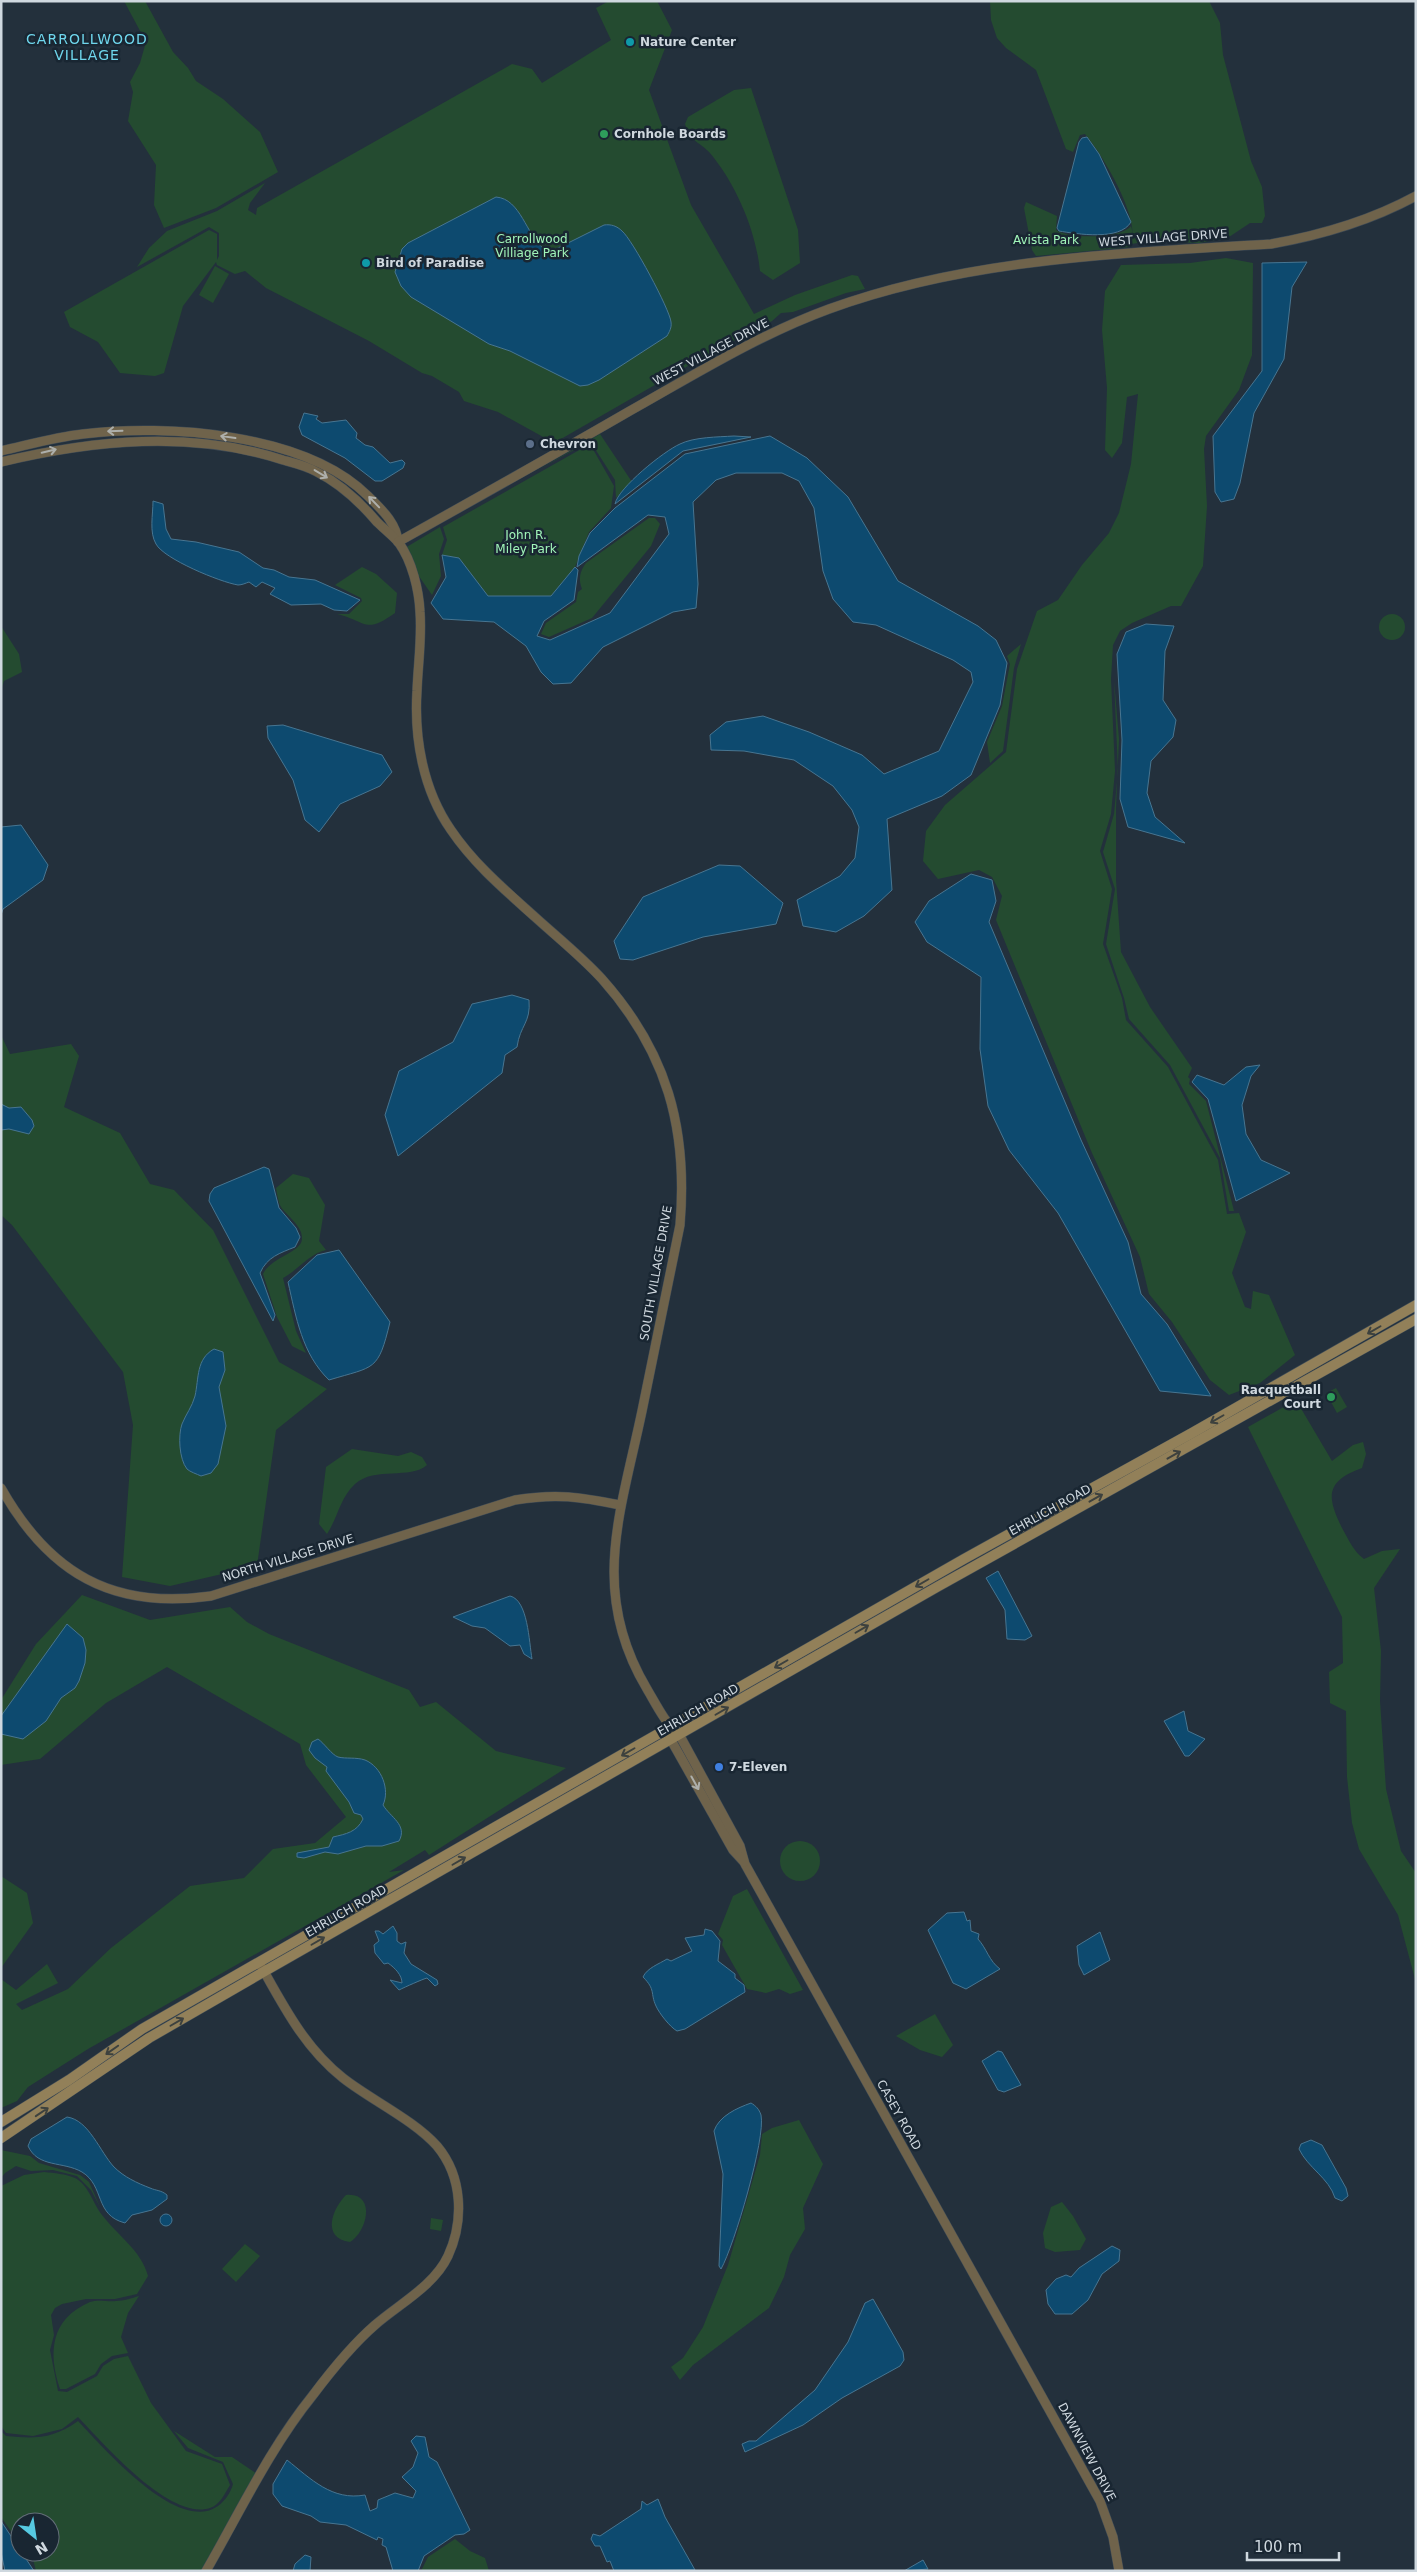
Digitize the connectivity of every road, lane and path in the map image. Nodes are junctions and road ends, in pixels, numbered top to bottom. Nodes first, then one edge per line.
1 (1416, 196) edge
2 (1, 451) edge
3 (1, 462) edge
4 (398, 542) junction
5 (1416, 1305) edge
6 (1416, 1319) edge
7 (1, 1488) edge
8 (620, 1505) junction
9 (995, 1541) junction
10 (937, 1586) junction
11 (670, 1728) junction
12 (676, 1738) junction
13 (261, 1967) junction
14 (1, 2122) edge
15 (1, 2138) edge
16 (1033, 2378) joint
17 (206, 2571) edge
18 (1119, 2571) edge

1 - 4 street, WEST VILLAGE DRIVE
4 -> 2 street, SOUTH VILLAGE DRIVE
3 -> 4 street, SOUTH VILLAGE DRIVE
4 - 8 street, SOUTH VILLAGE DRIVE
5 -> 9 main road, EHRLICH ROAD
10 -> 6 main road, EHRLICH ROAD
7 - 8 street, NORTH VILLAGE DRIVE
8 - 11 street, SOUTH VILLAGE DRIVE
9 - 10 main road
9 -> 11 main road, EHRLICH ROAD
12 -> 10 main road, EHRLICH ROAD
11 - 12 street, CASEY ROAD
11 -> 13 main road, EHRLICH ROAD
13 -> 12 main road, EHRLICH ROAD
12 - 16 street, CASEY ROAD
13 -> 14 main road, EHRLICH ROAD
15 -> 13 main road, EHRLICH ROAD
13 - 17 street
16 - 18 street, DAWNVIEW DRIVE

